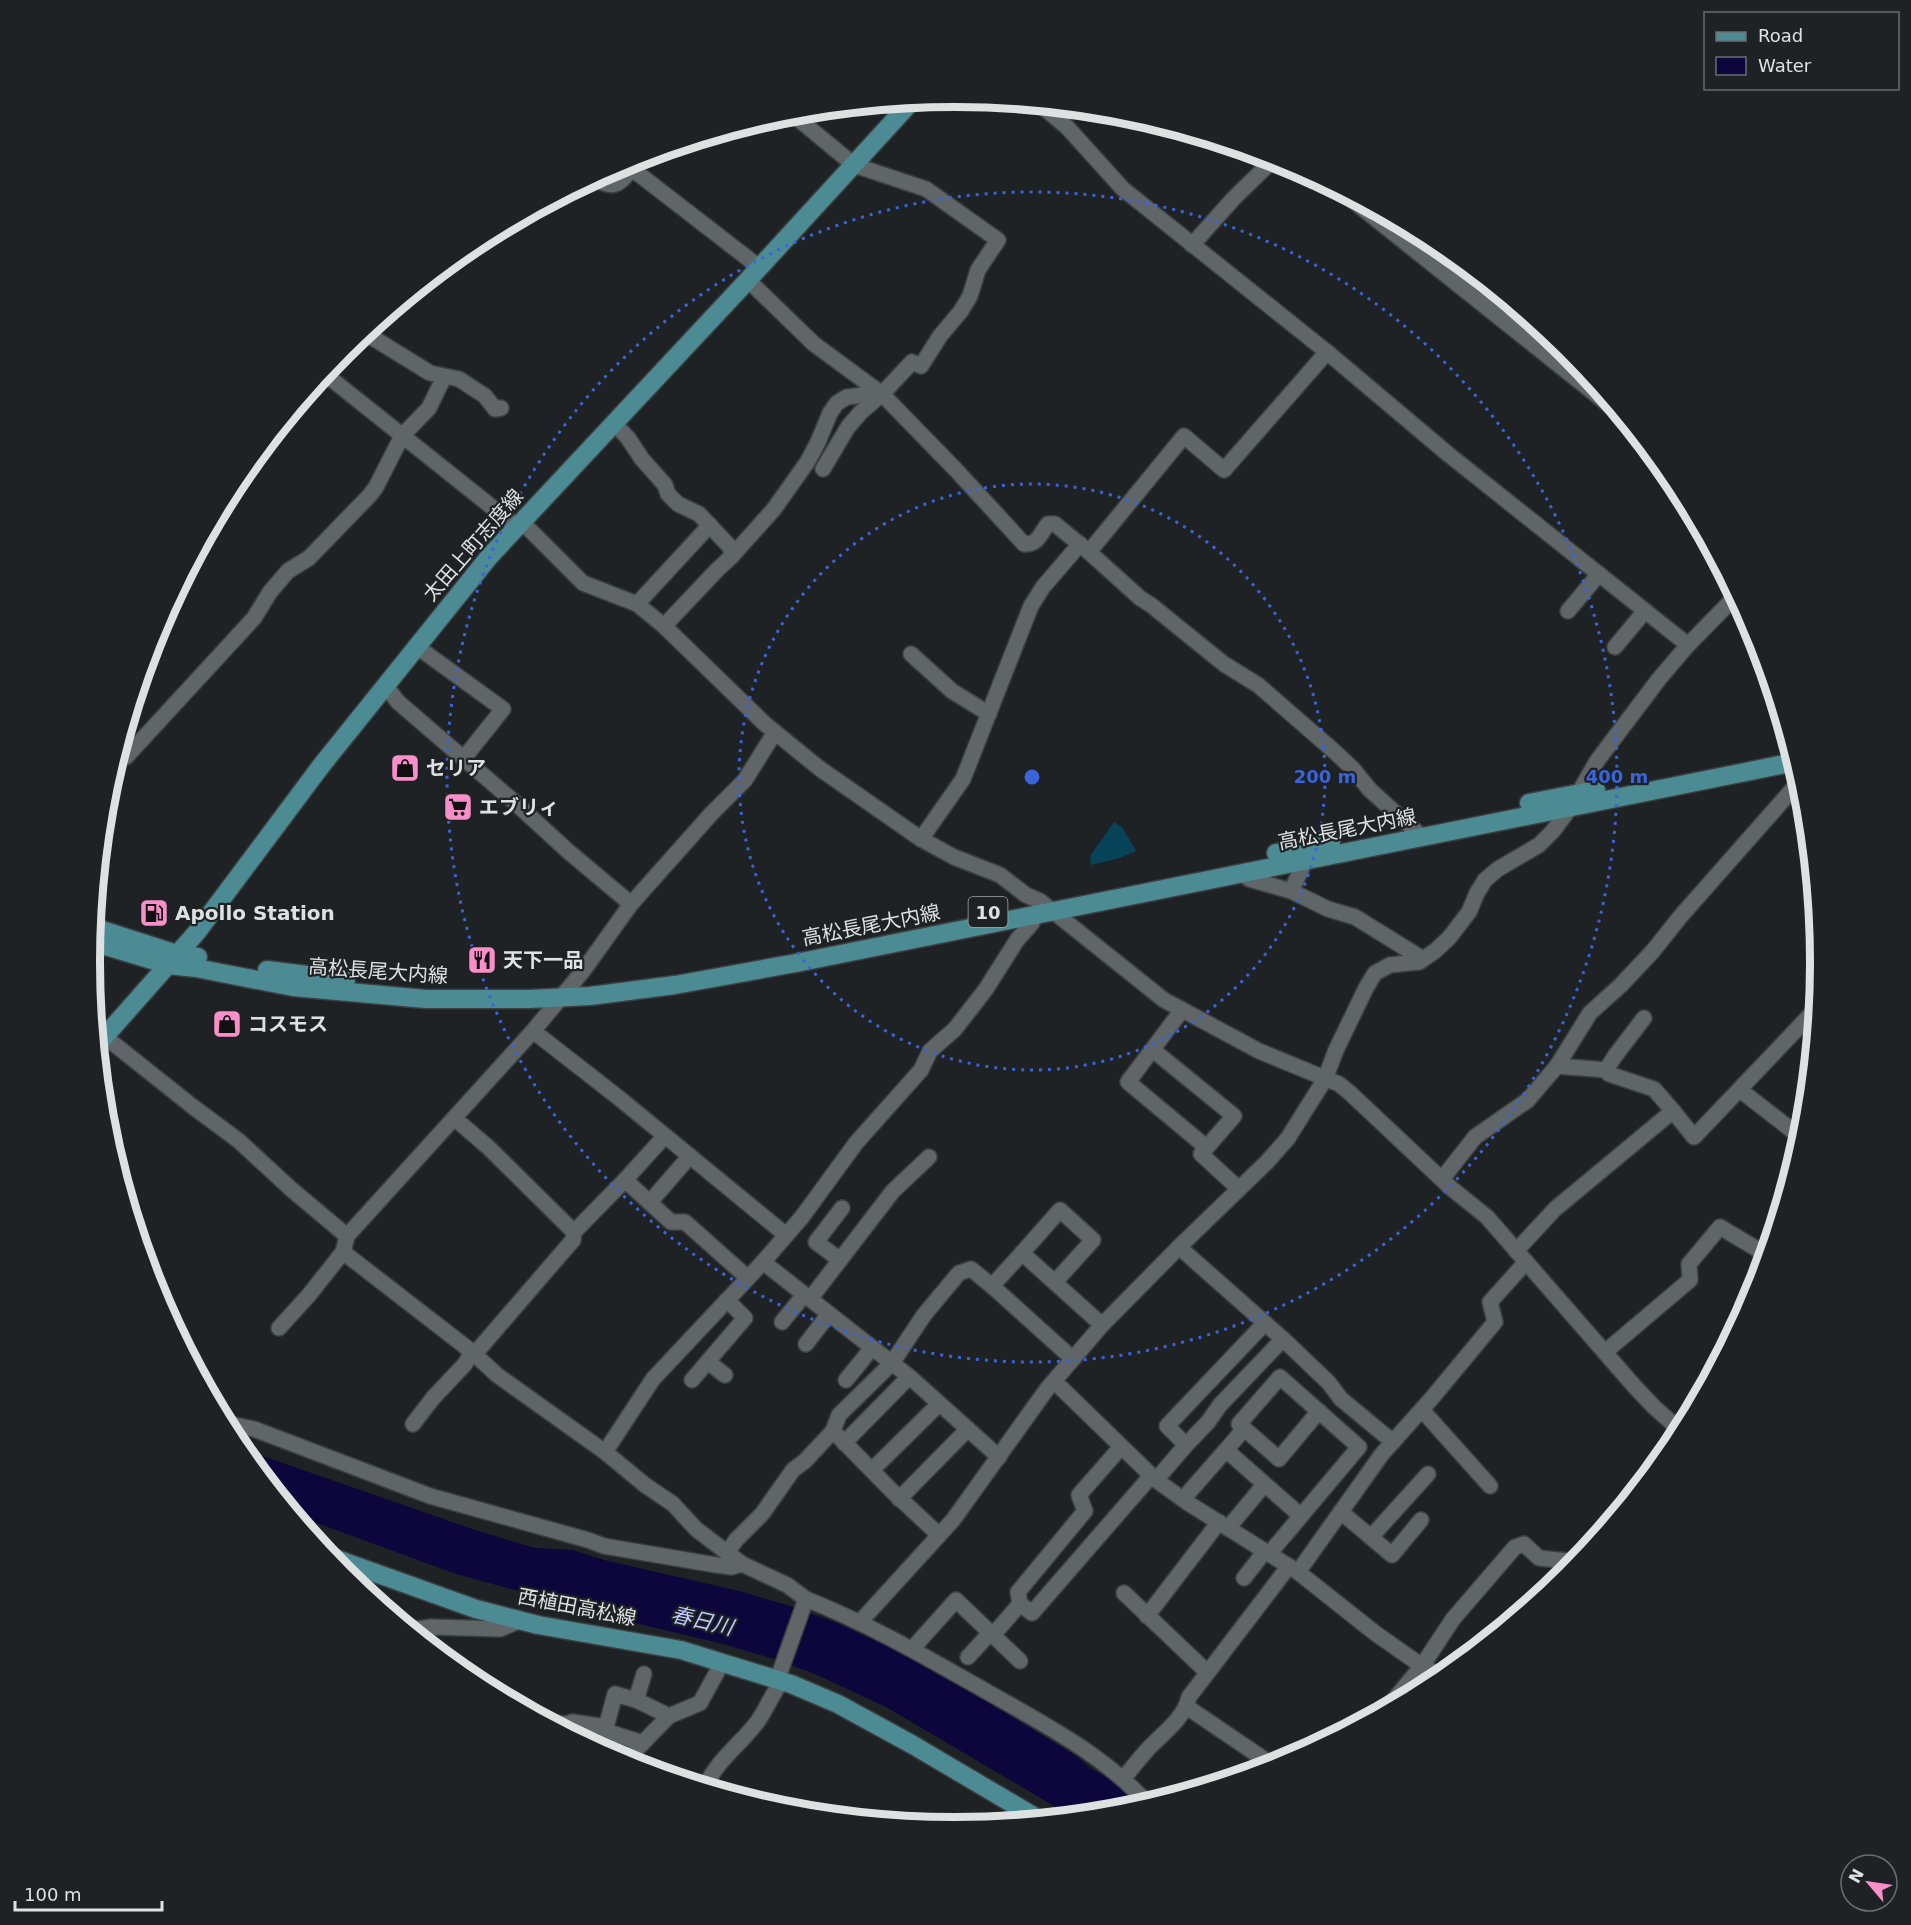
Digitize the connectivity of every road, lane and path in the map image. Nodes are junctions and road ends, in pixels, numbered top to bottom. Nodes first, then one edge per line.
1 (905, 109) edge
2 (1051, 113) edge
3 (801, 122) edge
4 (854, 165) junction
5 (1266, 167) edge
6 (632, 171) edge
7 (629, 173) edge
8 (604, 184) edge
9 (1374, 217) edge
10 (1192, 244) junction
11 (1418, 244) edge
12 (1414, 249) junction
13 (754, 274) junction
14 (373, 338) edge
15 (1540, 340) edge
16 (1535, 346) junction
17 (1327, 352) junction
18 (444, 377) junction
19 (331, 379) edge
20 (1590, 390) edge
21 (877, 394) junction
22 (501, 408) dead end
23 (614, 423) junction
24 (402, 436) junction
25 (823, 469) dead end
26 (519, 525) junction
27 (710, 525) junction
28 (1085, 548) junction
29 (731, 557) junction
30 (1599, 574) junction
31 (1730, 602) edge
32 (637, 604) junction
33 (1568, 611) dead end
34 (1645, 611) junction
35 (664, 626) junction
36 (1688, 645) junction
37 (416, 646) junction
38 (1615, 647) dead end
39 (910, 654) dead end
40 (385, 686) junction
41 (989, 714) junction
42 (775, 732) junction
43 (1784, 752) edge
44 (126, 757) dead end
45 (464, 758) junction
46 (1786, 764) edge
47 (1792, 790) edge
48 (1574, 801) junction
49 (1415, 831) junction
50 (921, 839) junction
51 (1303, 861) junction
52 (1247, 871) junction
53 (1291, 891) junction
54 (631, 904) junction
55 (1041, 909) junction
56 (101, 930) edge
57 (101, 944) edge
58 (172, 959) junction
59 (1419, 962) junction
60 (566, 992) junction
61 (1182, 1010) junction
62 (1809, 1016) edge
63 (1644, 1018) dead end
64 (533, 1031) junction
65 (104, 1037) edge
66 (105, 1043) edge
67 (1153, 1050) junction
68 (1557, 1065) junction
69 (1606, 1070) junction
70 (1326, 1080) junction
71 (1740, 1090) junction
72 (1672, 1111) junction
73 (454, 1118) junction
74 (1794, 1131) edge
75 (664, 1137) junction
76 (1206, 1147) junction
77 (690, 1156) junction
78 (929, 1157) dead end
79 (625, 1179) junction
80 (1442, 1179) junction
81 (1239, 1189) junction
82 (650, 1202) junction
83 (842, 1208) dead end
84 (574, 1232) junction
85 (786, 1235) junction
86 (347, 1236) junction
87 (1179, 1247) junction
88 (1760, 1250) edge
89 (343, 1251) junction
90 (1022, 1252) junction
91 (1521, 1257) junction
92 (840, 1260) junction
93 (763, 1262) junction
94 (748, 1278) junction
95 (1055, 1282) junction
96 (992, 1286) junction
97 (807, 1297) junction
98 (727, 1300) junction
99 (829, 1314) junction
100 (782, 1322) dead end
101 (1264, 1324) junction
102 (1102, 1325) junction
103 (279, 1328) dead end
104 (1283, 1339) junction
105 (806, 1344) dead end
106 (872, 1348) junction
107 (472, 1352) junction
108 (1605, 1352) junction
109 (1073, 1359) junction
110 (708, 1362) junction
111 (892, 1363) junction
112 (725, 1375) dead end
113 (909, 1377) junction
114 (692, 1380) dead end
115 (846, 1380) dead end
116 (1054, 1382) junction
117 (939, 1404) junction
118 (1422, 1410) junction
119 (1319, 1411) junction
120 (413, 1424) dead end
121 (1674, 1425) edge
122 (237, 1426) edge
123 (1244, 1429) junction
124 (968, 1430) junction
125 (832, 1431) junction
126 (1393, 1442) junction
127 (844, 1443) junction
128 (1186, 1445) junction
129 (1121, 1447) junction
130 (1226, 1450) junction
131 (605, 1452) junction
132 (999, 1457) junction
133 (872, 1470) junction
134 (1428, 1474) dead end
135 (1154, 1478) junction
136 (1264, 1485) junction
137 (1490, 1486) dead end
138 (899, 1499) junction
139 (1183, 1499) junction
140 (1341, 1512) junction
141 (1301, 1516) junction
142 (1421, 1520) dead end
143 (1224, 1525) junction
144 (939, 1535) junction
145 (1371, 1537) junction
146 (1267, 1552) junction
147 (727, 1553) junction
148 (1566, 1561) edge
149 (742, 1564) junction
150 (1294, 1569) junction
151 (358, 1574) edge
152 (1244, 1578) dead end
153 (1124, 1593) dead end
154 (805, 1602) junction
155 (1020, 1604) junction
156 (1147, 1616) junction
157 (521, 1620) junction
158 (860, 1622) junction
159 (420, 1629) edge
160 (992, 1634) junction
161 (912, 1649) junction
162 (968, 1657) dead end
163 (1020, 1661) dead end
164 (722, 1663) junction
165 (1422, 1666) junction
166 (1207, 1672) junction
167 (1433, 1672) edge
168 (644, 1674) dead end
169 (782, 1674) junction
170 (1400, 1692) edge
171 (636, 1700) junction
172 (1187, 1707) junction
173 (669, 1716) junction
174 (567, 1724) edge
175 (606, 1727) junction
176 (643, 1743) junction
177 (632, 1754) edge
178 (1260, 1761) edge
179 (1123, 1779) junction
180 (709, 1780) edge
181 (1141, 1797) edge
182 (1030, 1814) edge

1 - 4 main road, 太田上町志度線
2 - 10 street
3 - 4 street
4 - 13 main road, 太田上町志度線
4 - 21 street
5 - 10 street
6 - 13 street
7 - 8 street
9 - 12 street
10 - 17 street
11 - 12 street
12 - 16 street
13 - 21 street
13 - 23 main road, 太田上町志度線
14 - 18 street
15 - 16 street
16 - 20 street
17 - 28 street
17 - 30 street
18 - 22 street
18 - 24 street
19 - 24 street
21 - 25 street
21 - 28 street
21 - 29 street
23 - 26 main road, 太田上町志度線
23 - 27 street
24 - 26 street
24 - 44 street
26 - 32 street
26 - 37 main road, 太田上町志度線
27 - 29 street
27 - 32 street
28 - 41 street
28 - 49 street
29 - 35 street
30 - 33 street
30 - 34 street
31 - 36 street
32 - 35 street
34 - 36 street
34 - 38 street
35 - 42 street
36 - 48 street
37 - 40 main road, 太田上町志度線
37 - 45 street
39 - 41 street
40 - 45 street
40 - 58 main road, 太田上町志度線
41 - 50 street
42 - 50 street
42 - 54 street
43 - 48 main road, 高松長尾大内線 / 10
45 - 54 street
46 - 48 main road, 高松長尾大内線 / 10
47 - 68 street
48 - 49 main road, 高松長尾大内線 / 10
48 - 59 street
49 - 51 main road, 高松長尾大内線 / 10
49 - 55 main road, 高松長尾大内線 / 10
50 - 55 street
51 - 52 main road, 高松長尾大内線 / 10
51 - 53 street
52 - 53 street
52 - 55 main road, 高松長尾大内線 / 10
53 - 59 street
54 - 60 street
55 - 60 main road, 高松長尾大内線 / 10
55 - 61 street
55 - 85 street
56 - 58 main road, 高松長尾大内線 / 10
57 - 58 main road, 高松長尾大内線 / 10
58 - 60 main road, 高松長尾大内線 / 10
58 - 65 main road, 太田上町志度線
59 - 70 street
60 - 64 street
61 - 67 street
61 - 70 street
62 - 71 street
63 - 69 street
64 - 73 street
64 - 75 street
66 - 86 street
67 - 76 street
67 - 76 street
68 - 69 street
68 - 80 street
69 - 72 street
70 - 80 street
70 - 81 street
71 - 72 street
71 - 74 street
72 - 91 street
73 - 84 street
73 - 86 street
75 - 77 street
75 - 79 street
76 - 81 street
77 - 82 street
77 - 85 street
78 - 92 street
79 - 82 street
79 - 84 street
80 - 91 street
81 - 87 street
82 - 94 street
83 - 92 street
84 - 107 street
85 - 93 street
86 - 89 street
87 - 101 street
87 - 102 street
88 - 108 street
89 - 103 street
89 - 107 street
90 - 95 street
90 - 95 street
90 - 96 street
91 - 108 street
91 - 118 street
92 - 97 street
93 - 94 street
93 - 97 street
94 - 98 street
95 - 102 street
96 - 109 street
96 - 111 street
97 - 99 street
97 - 100 street
98 - 110 street
98 - 131 street
99 - 105 street
99 - 106 street
101 - 104 street
101 - 128 street
102 - 109 street
104 - 126 street
104 - 128 street
106 - 111 street
106 - 115 street
107 - 120 street
107 - 131 street
108 - 121 street
109 - 116 street
110 - 112 street
110 - 114 street
111 - 113 street
111 - 125 street
113 - 117 street
113 - 127 street
116 - 129 street
116 - 132 street
117 - 124 street
117 - 133 street
118 - 126 street
118 - 137 street
119 - 123 street
119 - 123 street
119 - 141 street
122 - 149 street
123 - 130 street
124 - 132 street
124 - 138 street
125 - 127 street
125 - 147 street
126 - 140 street
127 - 133 street
128 - 135 street
129 - 135 street
129 - 155 street
130 - 136 street
130 - 139 street
131 - 147 street
132 - 144 street
133 - 138 street
134 - 145 street
135 - 139 street
135 - 155 street
136 - 141 street
136 - 143 street
138 - 144 street
139 - 143 street
140 - 145 street
140 - 150 street
141 - 146 street
142 - 145 street
143 - 146 street
143 - 156 street
144 - 158 street
146 - 150 street
146 - 152 street
147 - 149 street
148 - 165 street
149 - 154 street
150 - 165 street
150 - 166 street
151 - 157 main road, 西植田高松線
153 - 156 street
154 - 158 street
154 - 169 street
155 - 160 street
156 - 166 street
157 - 159 street
157 - 164 main road, 西植田高松線
158 - 161 street
160 - 161 street
160 - 162 street
160 - 163 street
161 - 179 street
164 - 169 main road, 西植田高松線
164 - 173 street
165 - 167 street
165 - 170 street
166 - 172 street
168 - 171 street
169 - 180 street
169 - 182 main road, 西植田高松線
171 - 173 street
171 - 175 street
172 - 178 street
172 - 179 street
173 - 176 street
174 - 175 street
175 - 176 street
176 - 177 street
179 - 181 street

